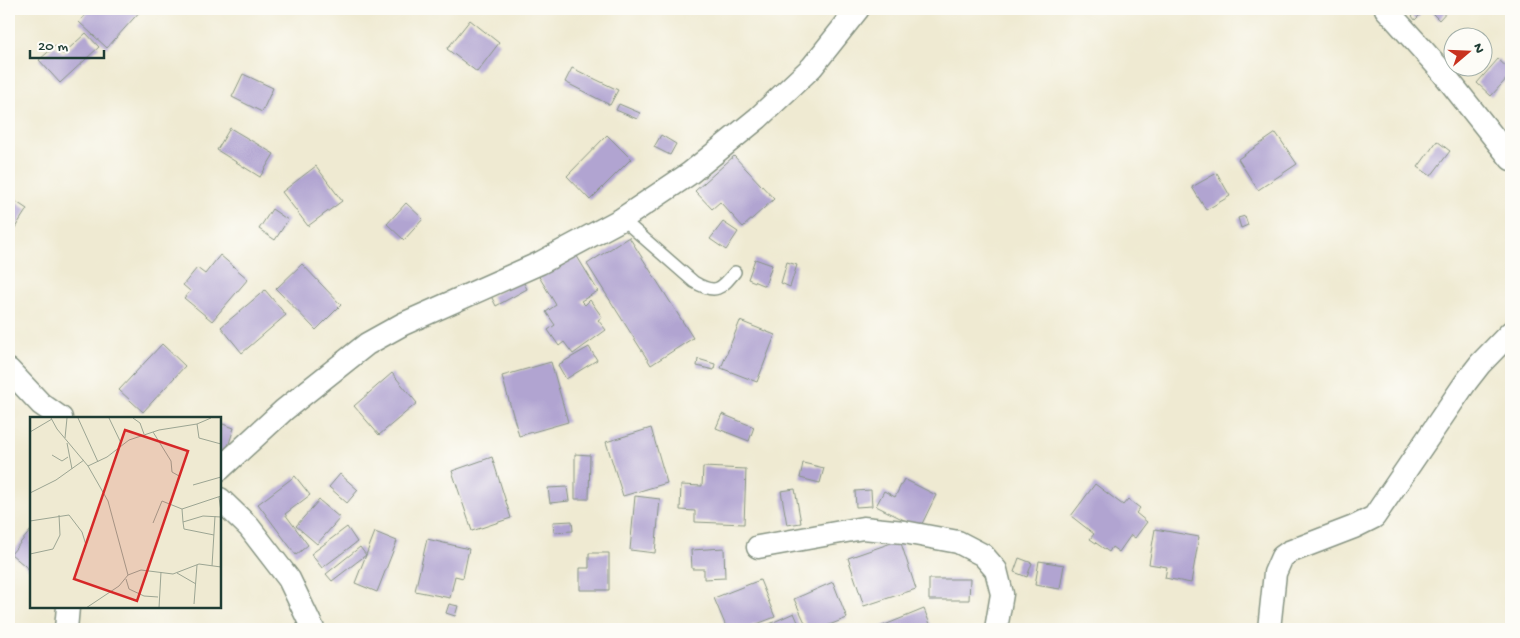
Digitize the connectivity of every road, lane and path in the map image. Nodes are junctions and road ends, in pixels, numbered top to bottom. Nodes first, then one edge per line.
1 (858, 9) edge
2 (1386, 9) edge
3 (1511, 159) edge
4 (622, 220) junction
5 (735, 272) dead end
6 (1511, 332) edge
7 (9, 370) edge
8 (60, 417) edge
9 (221, 468) edge
10 (221, 500) edge
11 (758, 546) dead end
12 (68, 608) edge
13 (66, 629) edge
14 (313, 629) edge
15 (996, 629) edge
16 (1269, 629) edge

1 - 4 street
2 - 3 street
4 - 5 lane
4 - 9 street
6 - 16 street
7 - 8 street
10 - 14 street
11 - 15 street
12 - 13 street

